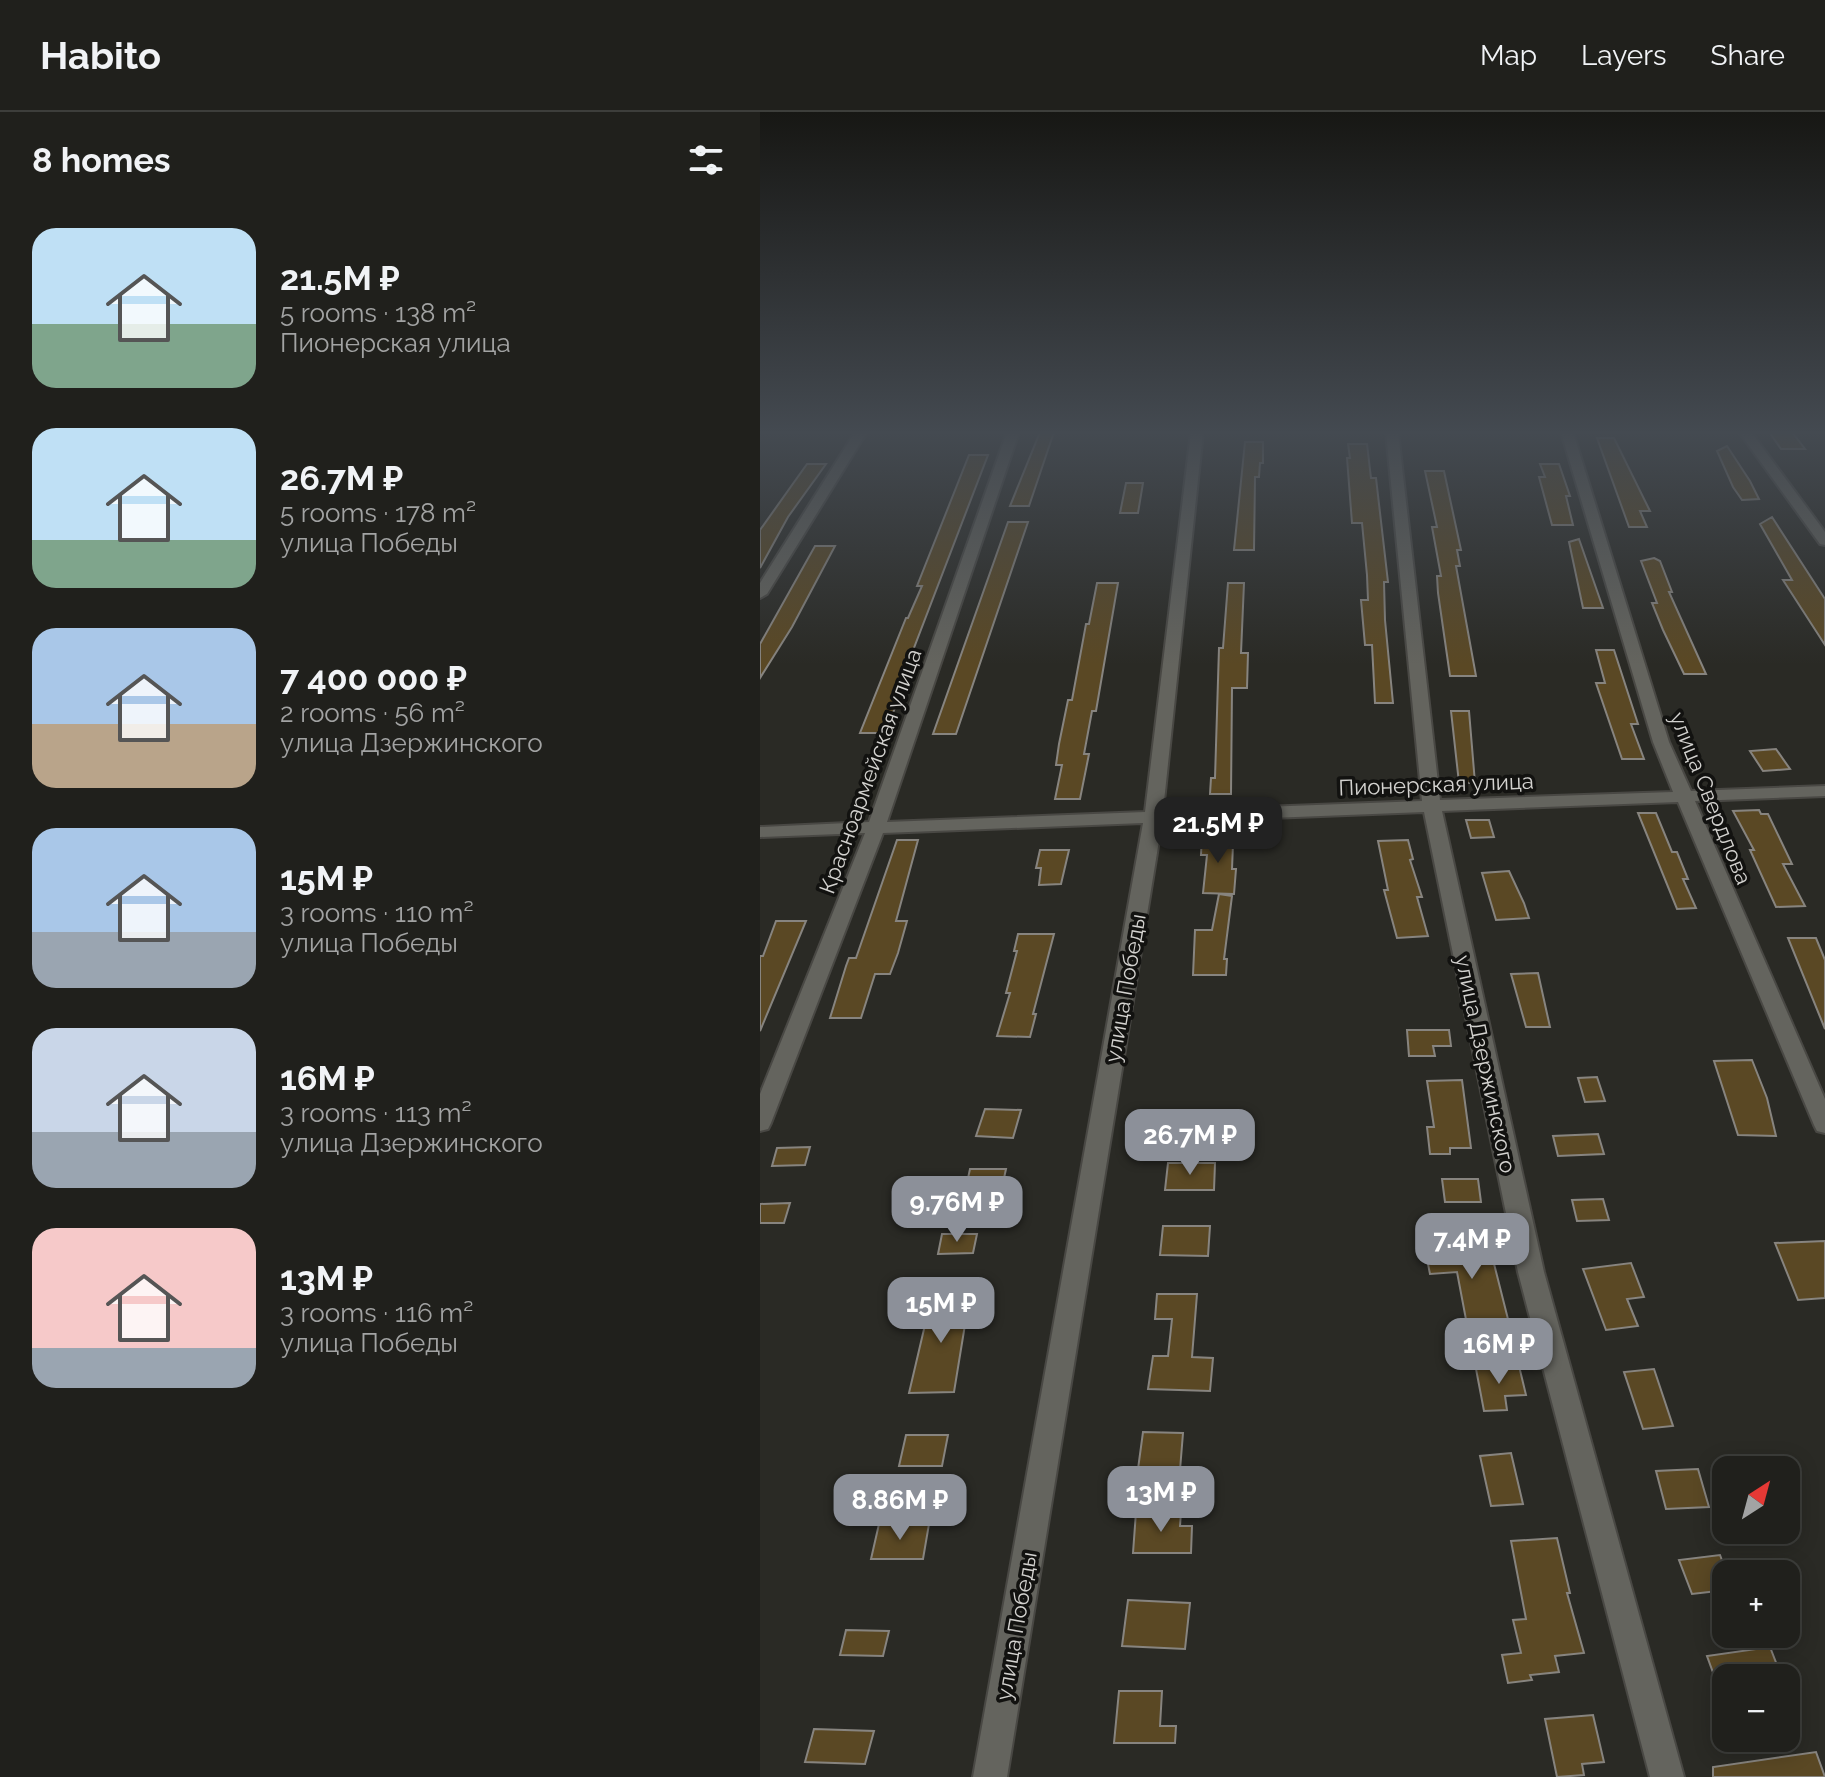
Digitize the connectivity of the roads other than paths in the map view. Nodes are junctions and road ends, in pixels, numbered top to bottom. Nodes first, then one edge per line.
1 (813, 510) edge
2 (986, 510) edge
3 (1188, 510) edge
4 (1400, 510) edge
5 (1591, 510) edge
6 (1802, 510) edge
7 (1825, 541) edge
8 (760, 594) edge
9 (1825, 791) edge
10 (1686, 799) junction
11 (1432, 808) junction
12 (1153, 819) junction
13 (876, 828) junction
14 (760, 832) edge
15 (760, 1123) edge
16 (1825, 1125) edge
17 (990, 1777) edge
18 (1667, 1777) edge

1 - 8 street
2 - 13 street, Красноармейская улица
3 - 12 street, улица Победы
4 - 11 street, улица Дзержинского
5 - 10 street, улица Свердлова
6 - 7 street
9 - 10 street, Пионерская улица
10 - 11 street, Пионерская улица
10 - 16 street, улица Свердлова
11 - 12 street, Пионерская улица
11 - 18 street, улица Дзержинского
12 - 13 street, Пионерская улица
12 - 17 street, улица Победы
13 - 14 street, Пионерская улица
13 - 15 street, Красноармейская улица

